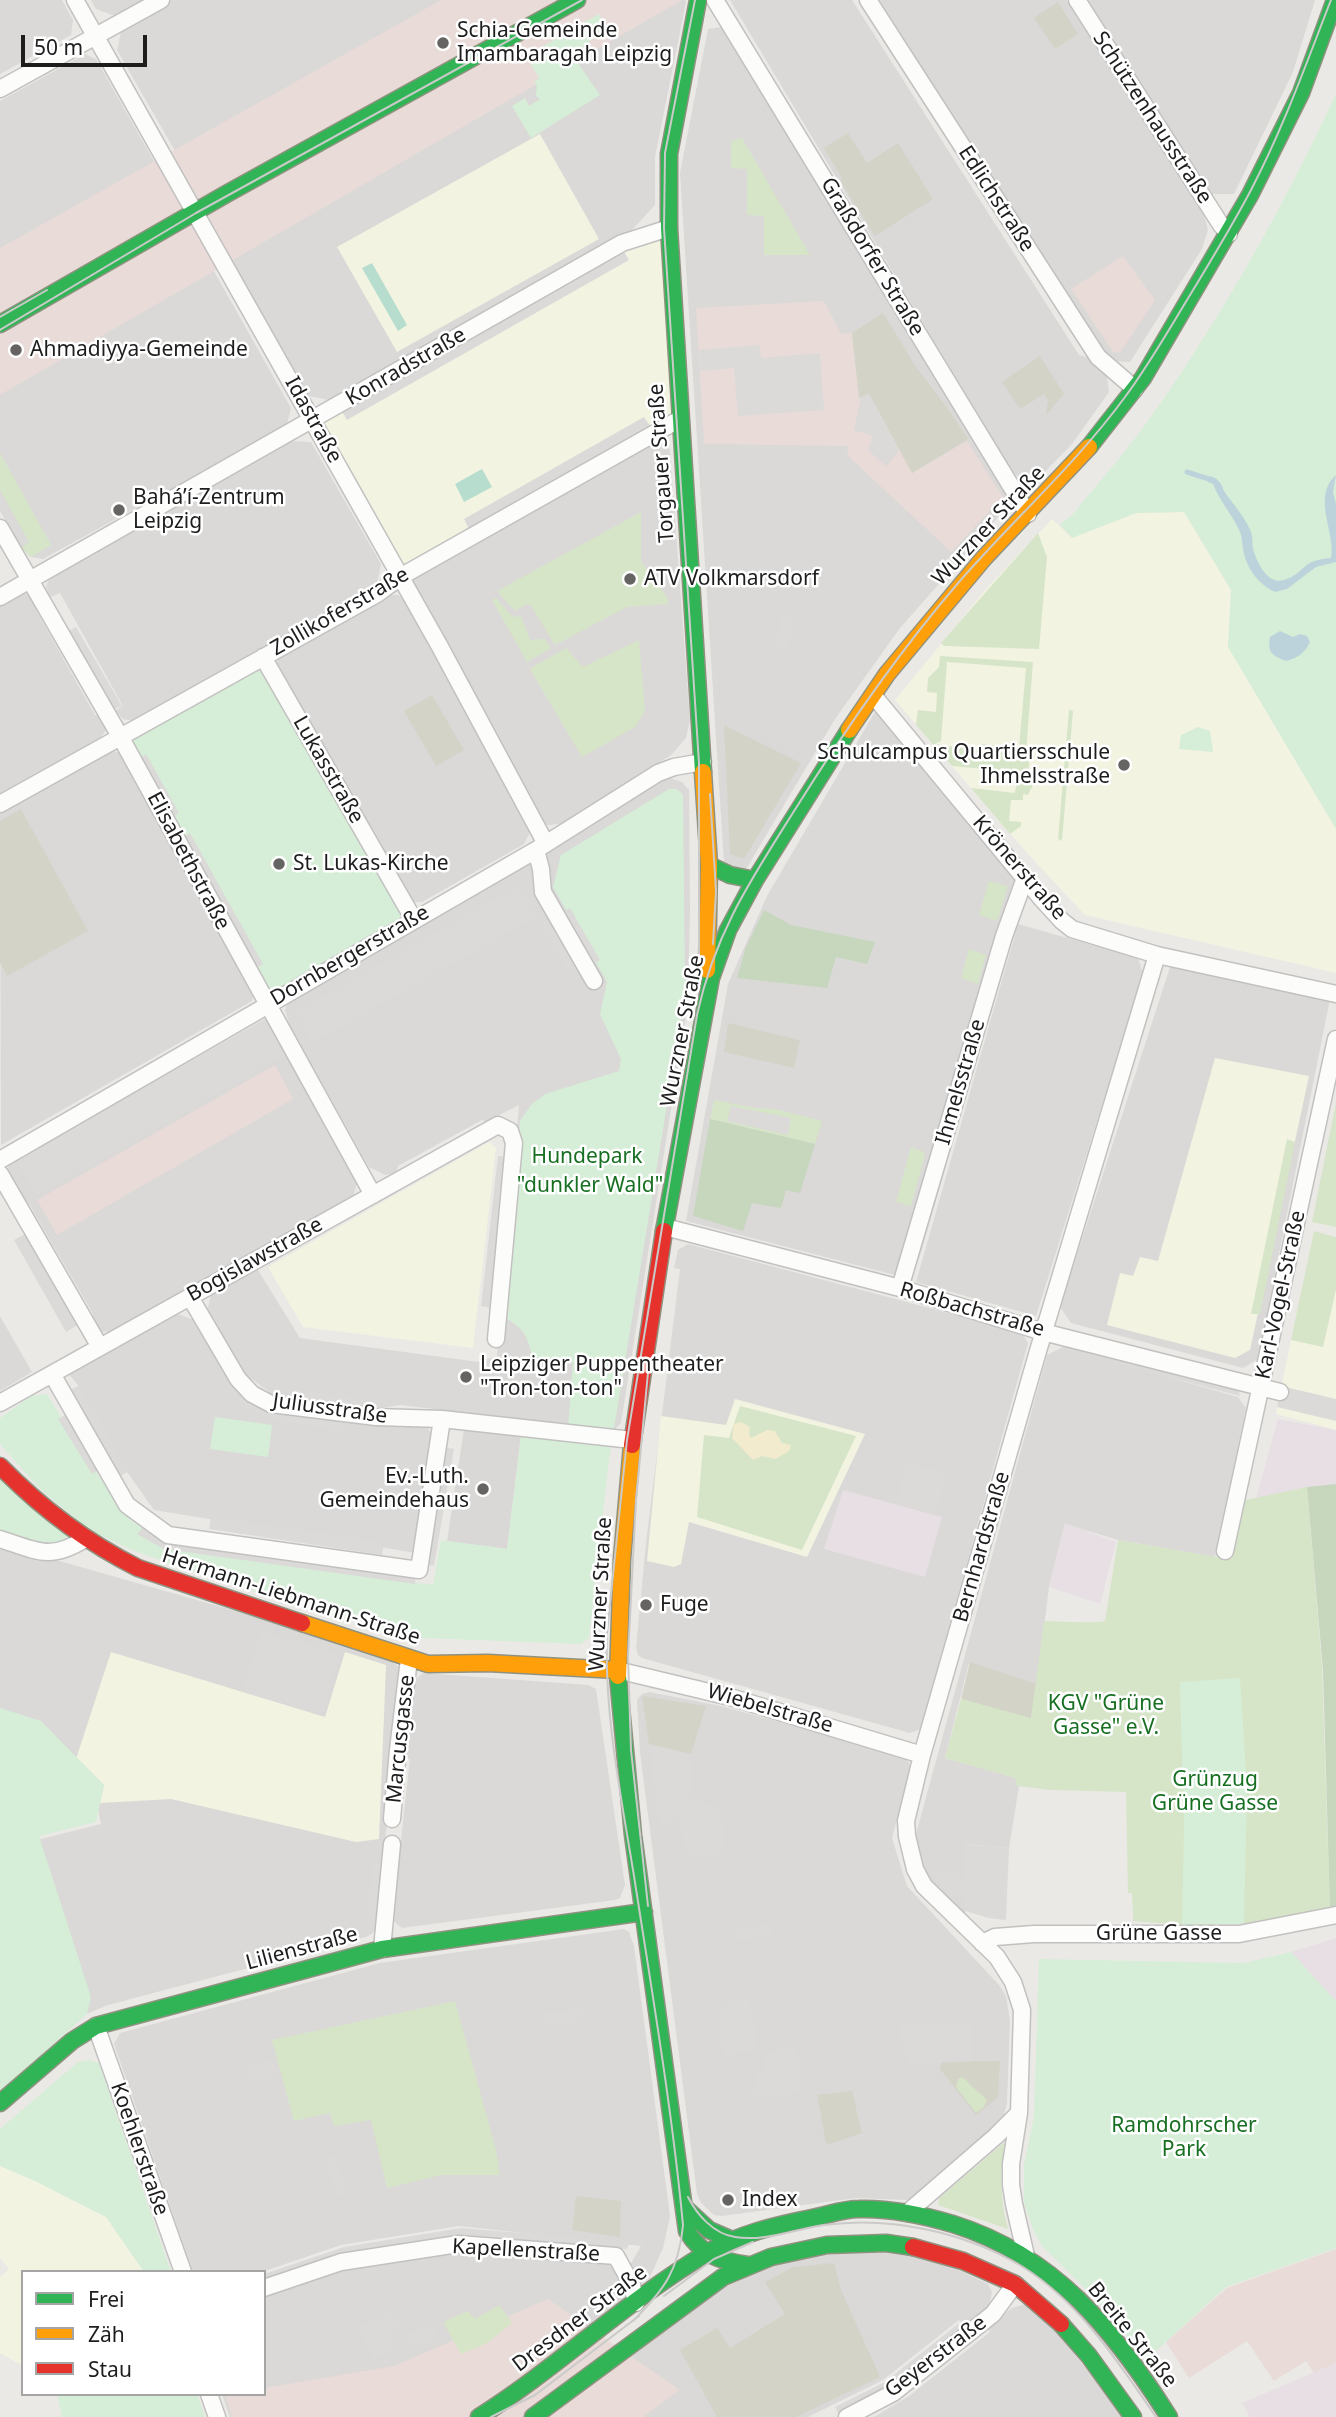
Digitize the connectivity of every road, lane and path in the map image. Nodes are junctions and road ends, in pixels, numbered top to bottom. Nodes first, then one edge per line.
1 (75, 0) edge
2 (161, 0) edge
3 (577, 0) edge
4 (715, 0) edge
5 (868, 0) edge
6 (1077, 0) edge
7 (1335, 0) edge
8 (697, 2) edge
9 (96, 37) junction
10 (0, 89) edge
11 (195, 212) junction
12 (669, 228) junction
13 (1229, 234) junction
14 (0, 324) edge
15 (1135, 389) junction
16 (680, 419) junction
17 (313, 420) junction
18 (1028, 514) junction
19 (0, 528) edge
20 (400, 577) junction
21 (29, 580) junction
22 (0, 597) edge
23 (263, 657) junction
24 (873, 695) junction
25 (121, 737) junction
26 (703, 762) junction
27 (0, 804) edge
28 (541, 847) junction
29 (709, 865) junction
30 (1025, 878) junction
31 (755, 880) junction
32 (414, 920) junction
33 (1157, 955) junction
34 (594, 981) dead end
35 (1336, 994) edge
36 (266, 1004) junction
37 (705, 1010) junction
38 (1336, 1039) edge
39 (0, 1160) edge
40 (0, 1174) edge
41 (373, 1195) junction
42 (665, 1227) junction
43 (900, 1288) junction
44 (190, 1297) junction
45 (1043, 1332) junction
46 (496, 1339) dead end
47 (100, 1347) junction
48 (52, 1374) junction
49 (1262, 1387) junction
50 (1280, 1391) dead end
51 (0, 1403) edge
52 (442, 1419) junction
53 (632, 1440) junction
54 (0, 1466) edge
55 (0, 1539) edge
56 (85, 1539) junction
57 (1225, 1551) dead end
58 (409, 1659) junction
59 (617, 1670) junction
60 (922, 1755) junction
61 (393, 1819) dead end
62 (392, 1844) dead end
63 (644, 1912) junction
64 (1336, 1915) edge
65 (982, 1942) junction
66 (382, 1950) junction
67 (96, 2026) junction
68 (0, 2103) edge
69 (1019, 2113) junction
70 (685, 2208) junction
71 (907, 2213) junction
72 (698, 2220) junction
73 (732, 2240) junction
74 (701, 2254) junction
75 (1026, 2256) junction
76 (747, 2265) junction
77 (182, 2270) edge
78 (1015, 2284) junction
79 (266, 2287) edge
80 (635, 2297) junction
81 (685, 2303) junction
82 (210, 2396) edge
83 (217, 2417) edge
84 (479, 2417) edge
85 (533, 2417) edge
86 (846, 2417) edge
87 (1133, 2417) edge
88 (1169, 2417) edge

1 - 9 street, Idastraße
2 - 9 street
3 - 11 main road
4 - 18 street, Graßdorfer Straße
5 - 15 street, Edlichstraße
6 - 13 street, Schützenhausstraße
7 - 13 main road, Wurzner Straße
8 - 12 main road, Torgauer Straße
9 - 10 street
9 - 11 street, Idastraße
11 - 14 main road
11 - 17 street, Idastraße
12 - 16 main road, Torgauer Straße
12 - 17 street, Konradstraße
13 - 15 main road, Wurzner Straße
15 - 18 main road, Wurzner Straße
16 - 20 street, Zollikoferstraße
16 - 26 main road, Torgauer Straße
17 - 20 street, Idastraße
17 - 21 street, Konradstraße
18 - 24 main road, Wurzner Straße
19 - 21 street, Elisabethstraße
20 - 23 street, Zollikoferstraße
20 - 28 street, Idastraße
21 - 22 street, Konradstraße
21 - 25 street, Elisabethstraße
23 - 25 street, Zollikoferstraße
23 - 32 street, Lukasstraße
24 - 30 street, Krönerstraße
24 - 31 main road, Wurzner Straße
25 - 27 street, Zollikoferstraße
25 - 36 street, Elisabethstraße
26 - 28 street, Dornbergerstraße
26 - 29 main road, Torgauer Straße
28 - 32 street, Dornbergerstraße
28 - 34 street
29 - 31 main road
29 - 37 main road, Torgauer Straße
30 - 33 street, Krönerstraße
30 - 43 street, Ihmelsstraße
31 - 37 main road, Wurzner Straße
32 - 36 street, Dornbergerstraße
33 - 35 street, Krönerstraße
33 - 45 street, Bernhardstraße
36 - 39 street, Dornbergerstraße
36 - 41 street, Elisabethstraße
37 - 42 main road, Wurzner Straße
38 - 49 street, Karl-Vogel-Straße
40 - 47 street
41 - 44 street, Bogislawstraße
41 - 46 street, Bogislawstraße
42 - 43 street, Roßbachstraße
42 - 53 main road, Wurzner Straße
43 - 45 street, Roßbachstraße
44 - 47 street, Bogislawstraße
44 - 52 street, Juliusstraße
45 - 49 street, Roßbachstraße
45 - 60 street, Bernhardstraße
47 - 48 street, Bogislawstraße
48 - 51 street, Bogislawstraße
48 - 52 street, Hermann-Liebmann-Straße
49 - 50 street, Roßbachstraße
49 - 57 street, Karl-Vogel-Straße
52 - 53 street, Juliusstraße
53 - 59 main road, Wurzner Straße
54 - 56 main road, Hermann-Liebmann-Straße
55 - 56 street
56 - 58 main road, Hermann-Liebmann-Straße
58 - 59 main road, Hermann-Liebmann-Straße
58 - 61 street, Marcusgasse
59 - 60 street, Wiebelstraße
59 - 63 main road, Wurzner Straße
60 - 65 street, Bernhardstraße
62 - 66 street
63 - 66 main road, Lilienstraße
63 - 70 main road, Wurzner Straße
64 - 65 street, Grüne Gasse
65 - 69 street, Bernhardstraße
66 - 67 main road, Lilienstraße
67 - 68 main road, Lilienstraße
67 - 77 street, Koehlerstraße
69 - 71 street
69 - 75 street, Bernhardstraße
70 - 72 main road
70 - 74 main road, Wurzner Straße
71 - 73 main road, Breite Straße
71 - 75 main road, Breite Straße
72 - 73 main road
72 - 74 main road
73 - 74 main road, Breite Straße
74 - 76 main road
74 - 80 main road, Dresdner Straße
74 - 81 main road
75 - 88 main road, Breite Straße
76 - 78 main road
76 - 81 main road
78 - 86 street, Geyerstraße
78 - 87 main road
79 - 80 street, Kapellenstraße
80 - 84 main road, Dresdner Straße
81 - 85 main road
82 - 83 street

